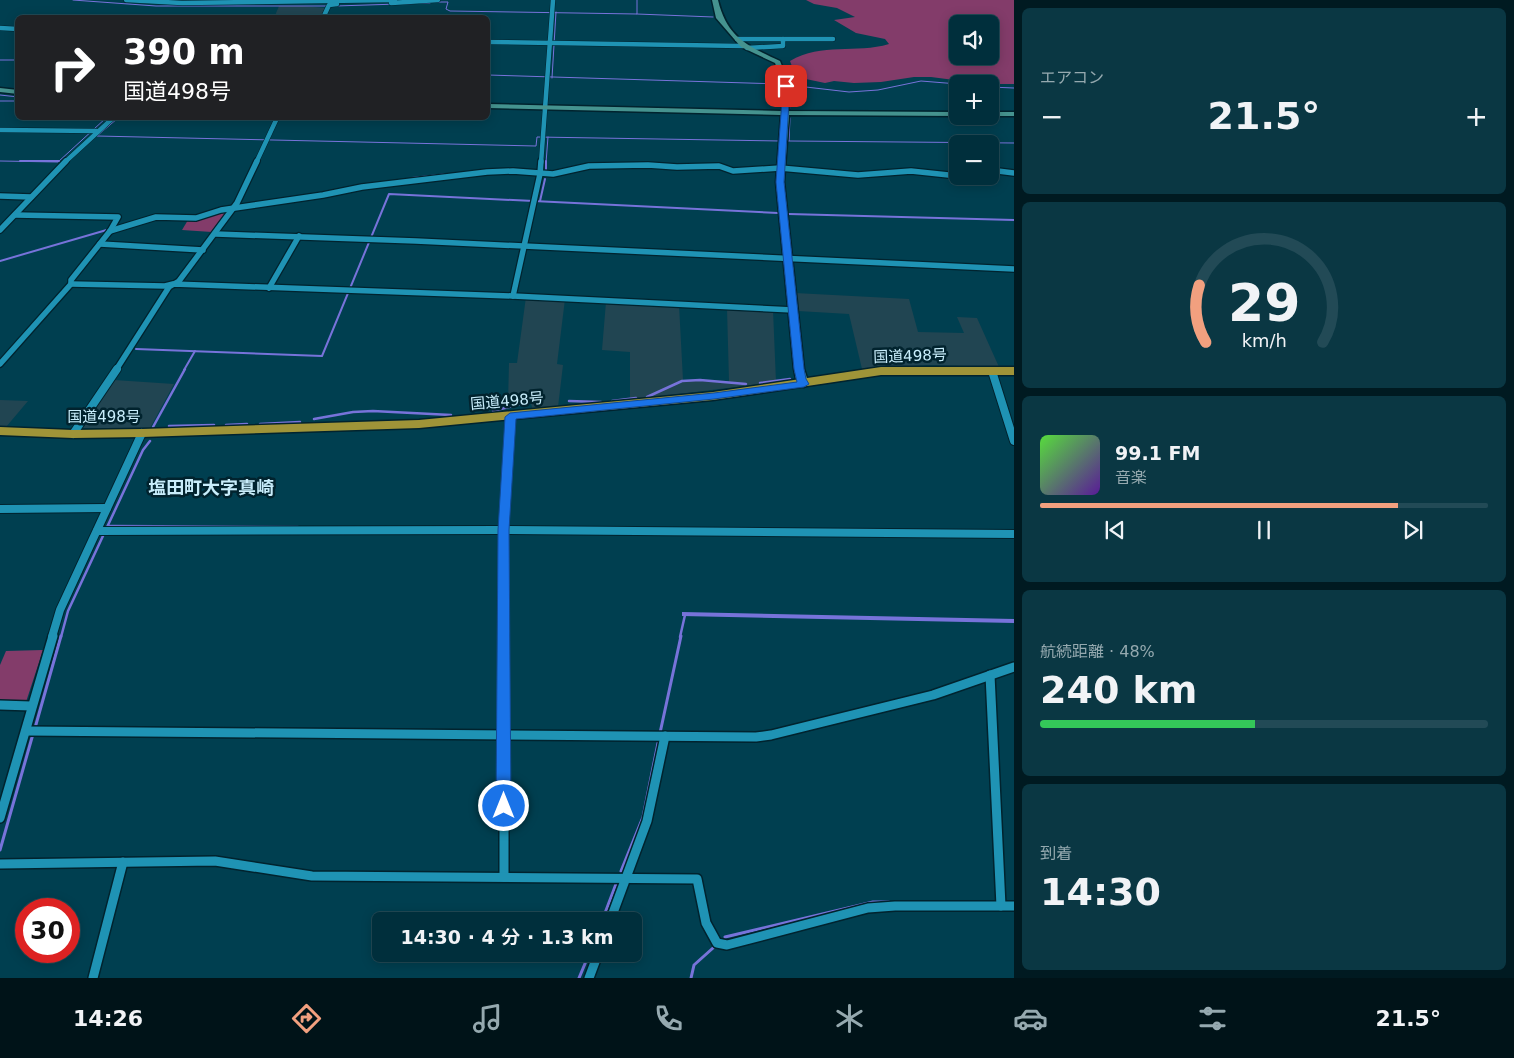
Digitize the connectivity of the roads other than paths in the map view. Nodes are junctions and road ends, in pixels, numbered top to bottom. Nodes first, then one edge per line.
1 (126, 0) edge
2 (395, 0) edge
3 (438, 0) edge
4 (553, 0) edge
5 (715, 0) edge
6 (324, 15) edge
7 (0, 28) edge
8 (15, 29) edge
9 (737, 39) junction
10 (833, 39) dead end
11 (783, 40) junction
12 (490, 42) edge
13 (553, 43) junction
14 (745, 47) junction
15 (0, 90) edge
16 (15, 92) edge
17 (490, 106) edge
18 (544, 108) junction
19 (784, 112) junction
20 (949, 114) edge
21 (999, 114) edge
22 (1014, 114) edge
23 (111, 120) edge
24 (276, 120) edge
25 (0, 130) edge
26 (97, 131) junction
27 (780, 166) junction
28 (540, 172) junction
29 (949, 172) edge
30 (999, 172) edge
31 (999, 174) edge
32 (1014, 175) edge
33 (949, 176) edge
34 (0, 196) edge
35 (31, 197) junction
36 (236, 206) junction
37 (15, 215) junction
38 (111, 229) junction
39 (0, 230) edge
40 (216, 234) junction
41 (299, 236) junction
42 (100, 244) junction
43 (524, 247) junction
44 (204, 250) junction
45 (789, 260) junction
46 (1014, 269) edge
47 (71, 284) junction
48 (173, 284) junction
49 (268, 288) junction
50 (513, 296) junction
51 (793, 310) junction
52 (0, 364) edge
53 (992, 371) junction
54 (1014, 371) edge
55 (804, 384) junction
56 (510, 417) junction
57 (0, 431) edge
58 (142, 433) junction
59 (73, 434) junction
60 (1014, 440) edge
61 (107, 508) junction
62 (0, 509) edge
63 (504, 530) junction
64 (97, 531) junction
65 (1014, 534) edge
66 (1014, 667) edge
67 (990, 675) junction
68 (0, 705) edge
69 (31, 706) junction
70 (26, 731) junction
71 (504, 735) junction
72 (665, 736) junction
73 (0, 818) edge
74 (122, 862) junction
75 (1, 864) edge
76 (504, 877) junction
77 (626, 878) junction
78 (1001, 906) junction
79 (1014, 906) edge
80 (613, 912) edge
81 (595, 962) edge
82 (94, 978) edge
83 (589, 978) edge

1 - 2 street
3 - 6 street
4 - 13 street
5 - 9 street
7 - 8 street
9 - 11 street
9 - 14 street
10 - 11 street
11 - 14 street
12 - 13 street
13 - 14 street
13 - 18 street
14 - 19 street
15 - 16 street
17 - 18 street
18 - 19 street
18 - 28 street
19 - 20 street
19 - 27 street
21 - 22 street
23 - 26 street
24 - 36 street
25 - 26 street
26 - 35 street
27 - 28 street
27 - 29 street
27 - 33 street
27 - 45 street
28 - 36 street
28 - 43 street
30 - 32 street
31 - 32 street
34 - 35 street
35 - 37 street
36 - 38 street
36 - 40 street
37 - 38 street
37 - 39 street
38 - 42 street
40 - 41 street
40 - 44 street
41 - 43 street
41 - 49 street
42 - 44 street
42 - 47 street
43 - 45 street
43 - 50 street
44 - 48 street
45 - 46 street
45 - 51 street
47 - 48 street
47 - 52 street
48 - 49 street
48 - 59 street
49 - 50 street
50 - 51 street
51 - 55 street
53 - 54 highway, 国道498号
53 - 55 highway, 国道498号
53 - 60 street
55 - 56 highway, 国道498号
56 - 58 highway, 国道498号
56 - 63 street
57 - 59 highway, 国道498号
58 - 59 highway, 国道498号
58 - 61 street
61 - 62 street
61 - 64 street
63 - 64 street
63 - 65 street
63 - 71 street
64 - 69 street
66 - 67 street
67 - 72 street
67 - 78 street
68 - 69 street
69 - 70 street
70 - 71 street
70 - 73 street
71 - 72 street
71 - 76 street
72 - 77 street
74 - 75 street
74 - 76 street
74 - 82 street
76 - 77 street
77 - 78 street
77 - 80 street
78 - 79 street
81 - 83 street

